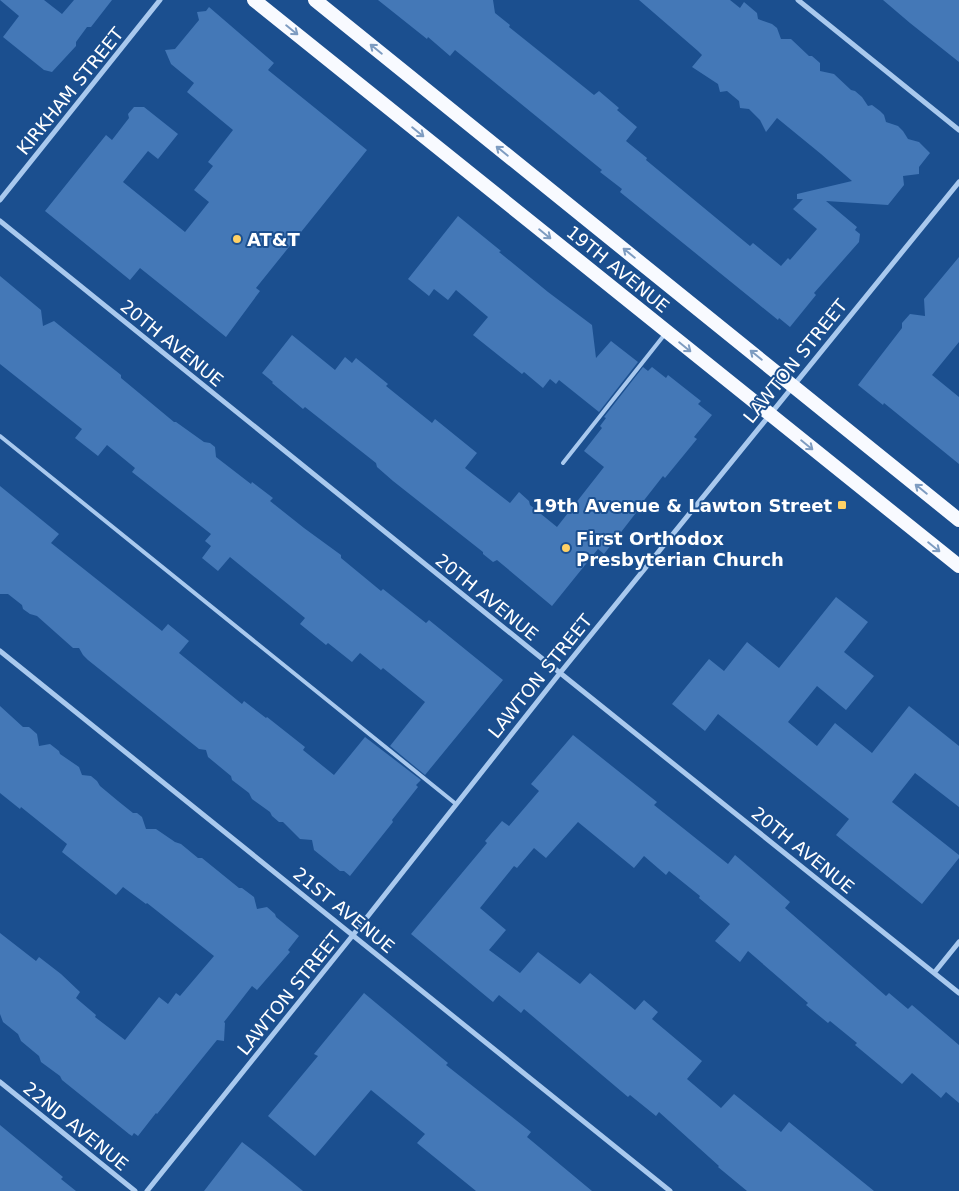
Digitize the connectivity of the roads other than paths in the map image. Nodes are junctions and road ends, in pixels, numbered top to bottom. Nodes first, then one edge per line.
1 (160, 0) edge
2 (254, 0) edge
3 (315, 0) edge
4 (798, 0) edge
5 (959, 130) edge
6 (959, 182) edge
7 (0, 200) edge
8 (0, 221) edge
9 (667, 332) junction
10 (792, 386) junction
11 (770, 414) junction
12 (0, 436) edge
13 (563, 463) dead end
14 (959, 520) edge
15 (959, 566) edge
16 (0, 651) edge
17 (560, 673) junction
18 (456, 804) junction
19 (353, 936) junction
20 (959, 942) edge
21 (934, 972) junction
22 (959, 993) edge
23 (0, 1082) edge
24 (135, 1191) edge
25 (147, 1191) edge
26 (670, 1191) edge

1 - 7 street, KIRKHAM STREET
2 -> 9 highway, 19TH AVENUE
10 -> 3 highway, 19TH AVENUE
4 - 5 street
6 - 10 street, LAWTON STREET
8 - 17 street, 20TH AVENUE
9 -> 11 highway, 19TH AVENUE
9 - 13 lane
10 - 11 street, LAWTON STREET
14 -> 10 highway, 19TH AVENUE
11 -> 15 highway, 19TH AVENUE
11 - 17 street, LAWTON STREET
12 - 18 lane
16 - 19 street, 21ST AVENUE
17 - 18 street, LAWTON STREET
17 - 21 street, 20TH AVENUE
18 - 19 street, LAWTON STREET
19 - 25 street, LAWTON STREET
19 - 26 street, 21ST AVENUE
20 - 21 street
21 - 22 street, 20TH AVENUE
23 - 24 street, 22ND AVENUE

